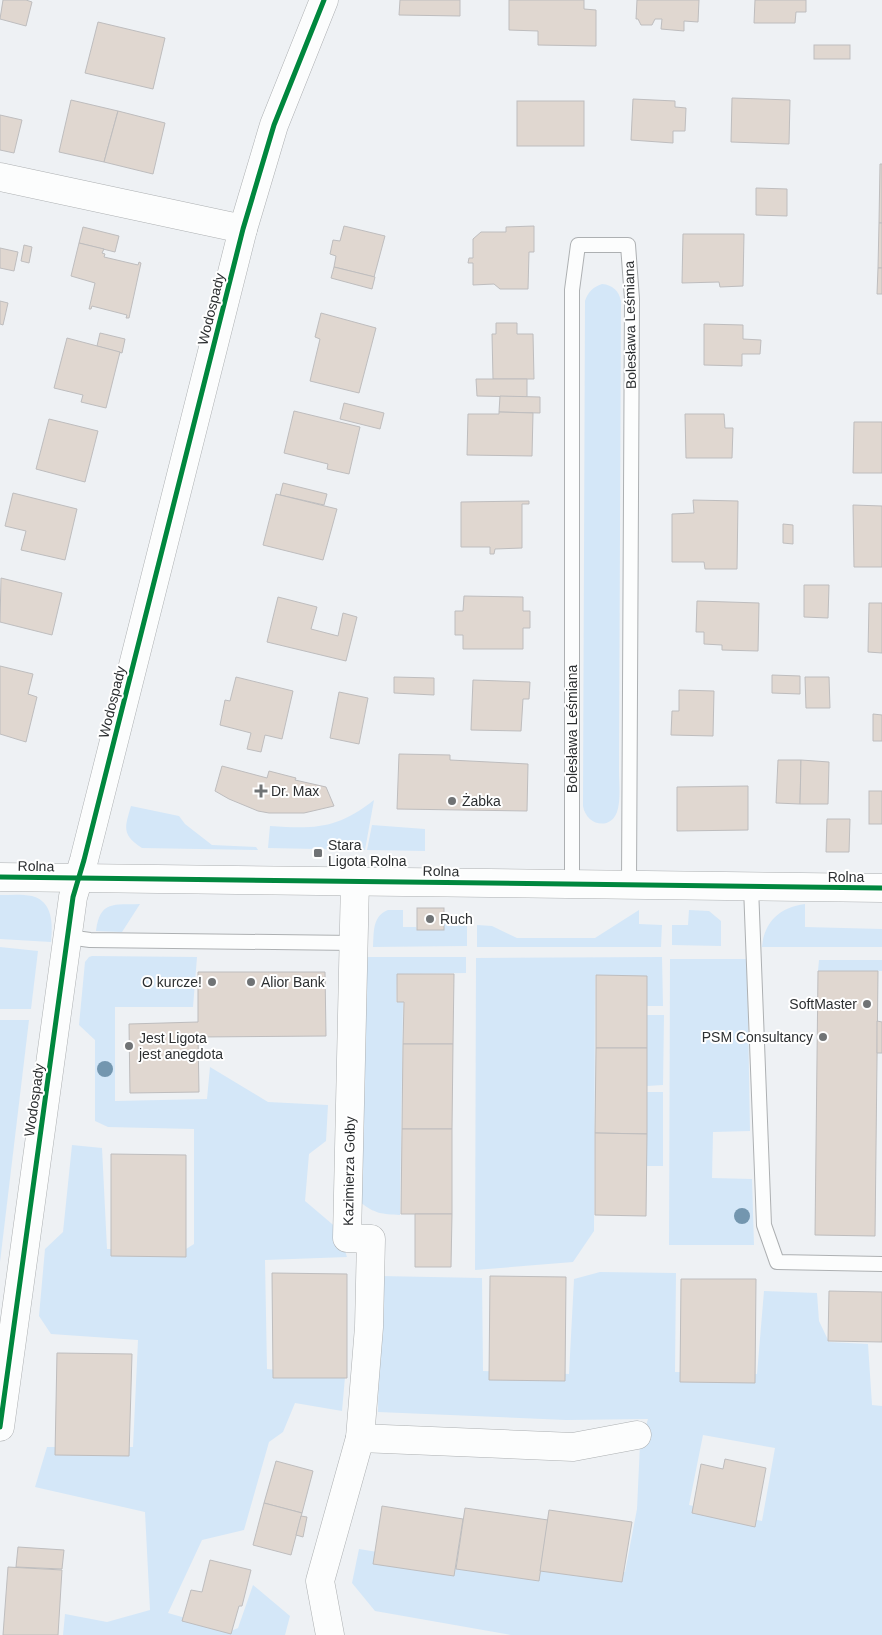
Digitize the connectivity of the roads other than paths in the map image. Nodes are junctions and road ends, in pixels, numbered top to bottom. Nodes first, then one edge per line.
1 (324, 0) edge
2 (0, 177) edge
3 (243, 228) junction
4 (0, 877) edge
5 (78, 878) junction
6 (355, 881) junction
7 (572, 884) junction
8 (629, 884) junction
9 (751, 887) junction
10 (882, 888) edge
11 (68, 937) junction
12 (354, 943) junction
13 (882, 1264) edge
14 (0, 1427) edge
15 (637, 1435) dead end
16 (360, 1438) junction
17 (330, 1635) edge

1 - 3 street, Wodospady
2 - 3 street
3 - 5 street, Wodospady
4 - 5 street, Rolna
5 - 6 street, Rolna
5 - 11 street, Wodospady
6 - 7 street, Rolna
6 - 12 street, Kazimierza Gołby
7 - 8 street, Rolna
7 - 8 lane, Bolesława Leśmiana
8 - 9 street, Rolna
9 - 10 street, Rolna
9 - 13 lane
11 - 12 lane
11 - 14 street, Wodospady
12 - 16 street, Kazimierza Gołby
15 - 16 street
16 - 17 street, Kazimierza Gołby

